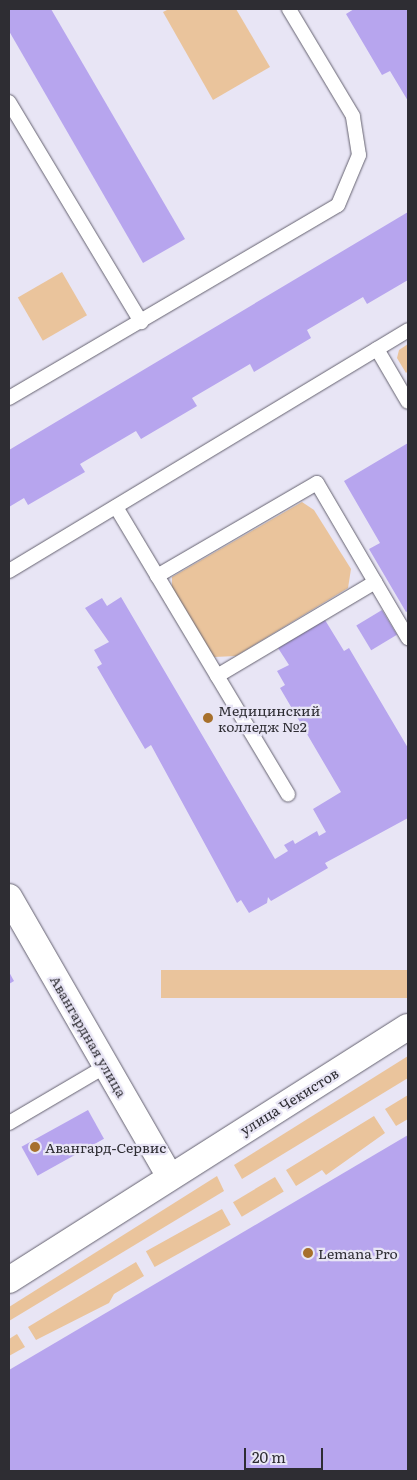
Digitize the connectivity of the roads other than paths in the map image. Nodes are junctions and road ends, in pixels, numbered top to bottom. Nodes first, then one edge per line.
1 (289, 9) edge
2 (9, 102) edge
3 (141, 322) junction
4 (408, 330) edge
5 (377, 349) junction
6 (9, 398) edge
7 (408, 402) edge
8 (116, 507) junction
9 (9, 571) edge
10 (157, 576) junction
11 (375, 582) junction
12 (408, 638) edge
13 (217, 676) junction
14 (288, 794) dead end
15 (9, 897) edge
16 (408, 1027) edge
17 (106, 1066) junction
18 (9, 1123) edge
19 (169, 1175) junction
20 (9, 1280) edge

1 - 3 lane
2 - 3 lane
3 - 6 lane
4 - 5 lane
5 - 7 lane
5 - 8 lane
8 - 9 lane
8 - 10 lane
10 - 11 lane
10 - 13 lane
11 - 12 lane
11 - 13 lane
13 - 14 lane
15 - 17 street, Авангардная улица
16 - 19 street, улица Чекистов
17 - 18 lane
17 - 19 street, Авангардная улица
19 - 20 street, улица Чекистов

